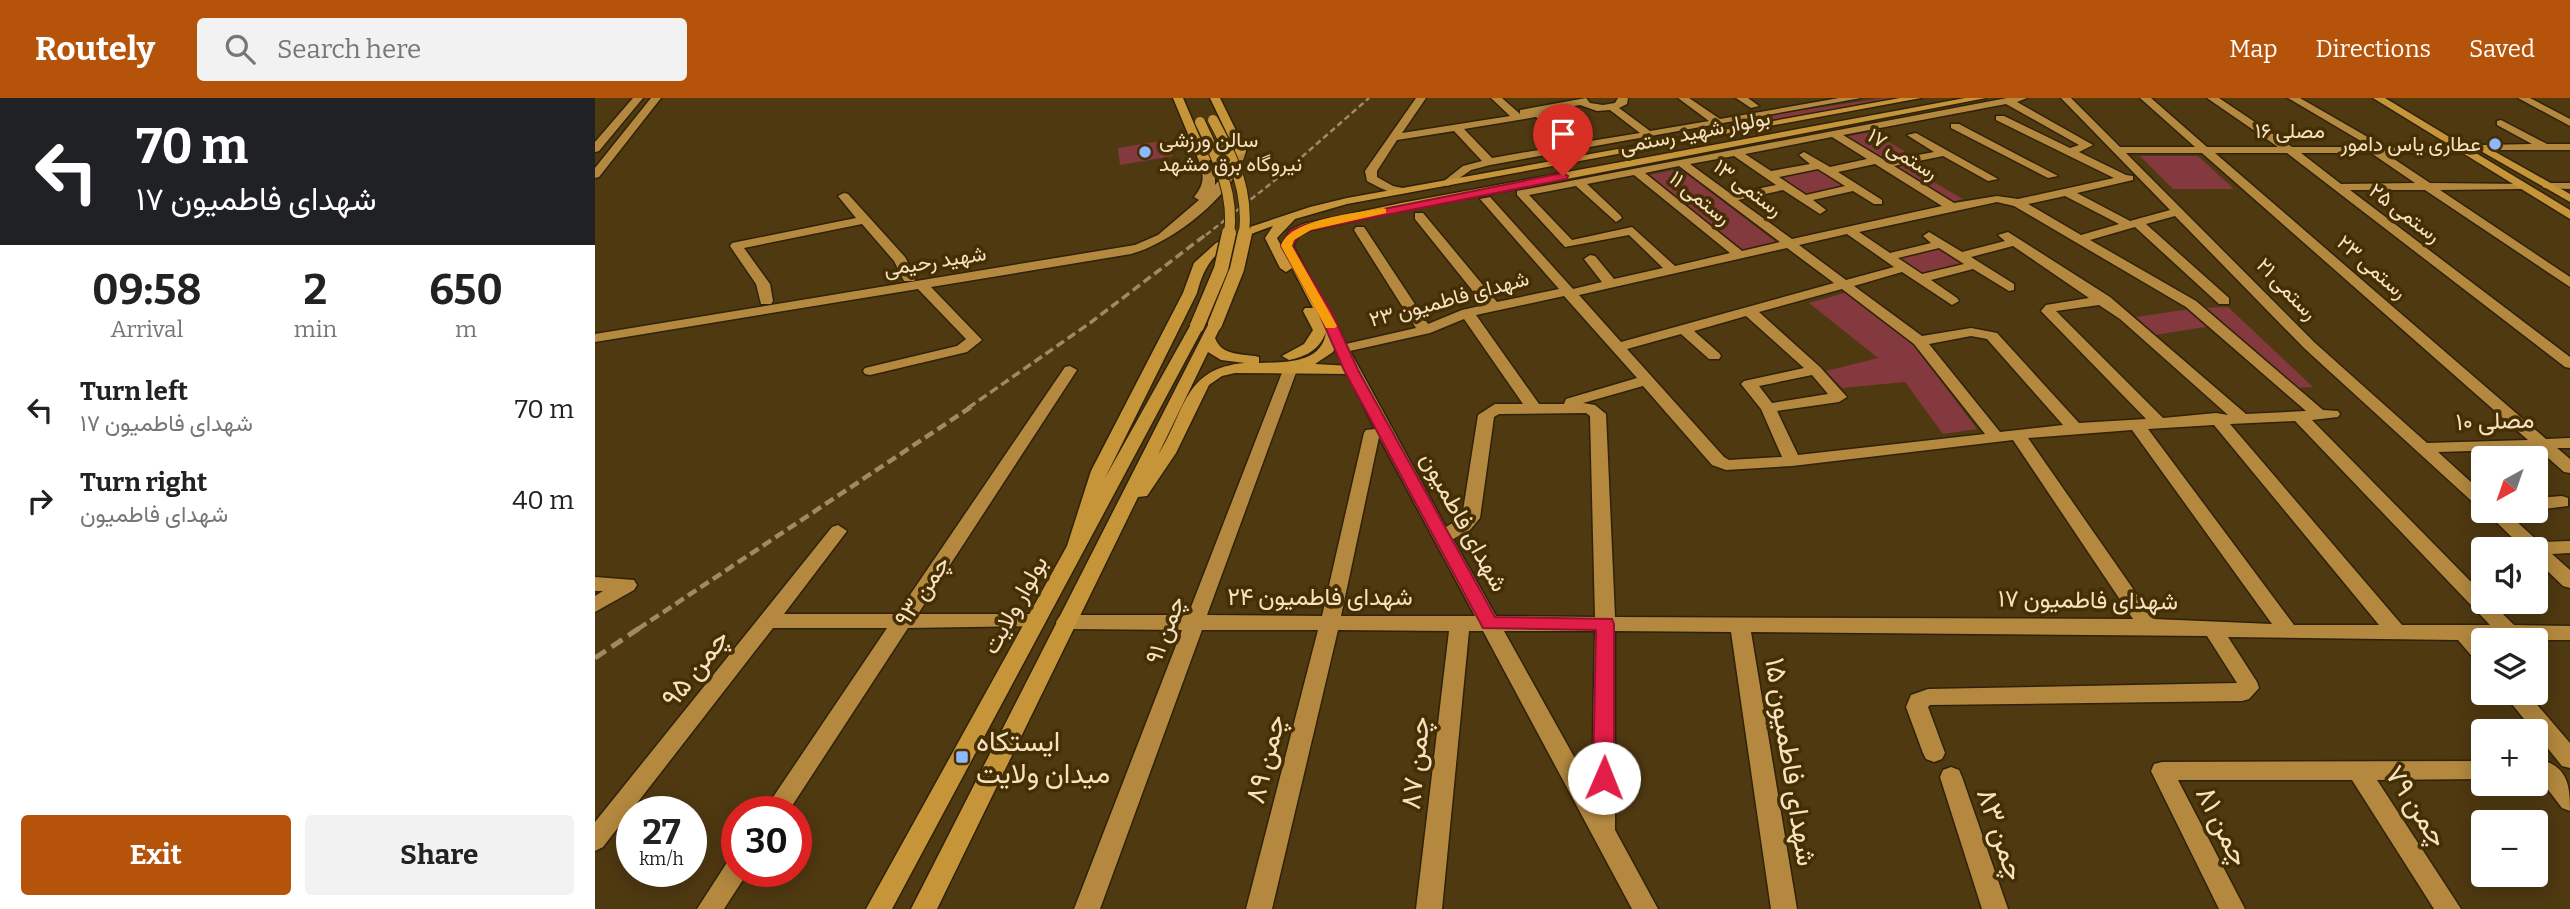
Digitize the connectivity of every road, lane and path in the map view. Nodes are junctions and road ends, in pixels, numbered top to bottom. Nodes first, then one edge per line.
1 (638, 98) edge
2 (656, 98) edge
3 (1178, 98) edge
4 (1189, 98) edge
5 (1202, 98) edge
6 (1215, 98) edge
7 (1420, 98) edge
8 (1496, 98) edge
9 (1623, 98) edge
10 (1683, 98) edge
11 (1741, 98) edge
12 (1781, 98) edge
13 (1856, 98) edge
14 (1916, 98) edge
15 (1981, 98) edge
16 (2022, 98) edge
17 (2066, 98) edge
18 (2145, 98) edge
19 (2212, 98) edge
20 (2293, 98) edge
21 (2398, 98) edge
22 (2523, 98) edge
23 (2379, 99) edge
24 (1581, 100) edge
25 (2008, 101) junction
26 (1612, 107) junction
27 (1797, 108) junction
28 (1758, 110) junction
29 (2570, 111) edge
30 (1535, 112) junction
31 (2548, 112) junction
32 (1516, 115) junction
33 (2000, 118) dead end
34 (1718, 122) junction
35 (2501, 123) dead end
36 (2570, 123) edge
37 (1955, 126) dead end
38 (1456, 127) junction
39 (1741, 130) junction
40 (1648, 134) junction
41 (1834, 134) junction
42 (1912, 135) dead end
43 (2034, 135) junction
44 (1392, 138) junction
45 (1990, 144) junction
46 (1576, 147) junction
47 (2546, 147) junction
48 (2570, 147) edge
49 (2483, 148) junction
50 (595, 149) edge
51 (2118, 150) junction
52 (2205, 150) junction
53 (2290, 150) junction
54 (2378, 150) junction
55 (2462, 150) junction
56 (1241, 151) junction
57 (1736, 152) junction
58 (2070, 152) junction
59 (1944, 153) junction
60 (1804, 155) dead end
61 (1202, 156) junction
62 (2016, 158) junction
63 (1489, 162) junction
64 (1682, 163) junction
65 (1881, 163) junction
66 (1971, 167) junction
67 (1825, 168) junction
68 (1636, 172) junction
69 (595, 175) edge
70 (2143, 175) junction
71 (1770, 176) junction
72 (2052, 176) dead end
73 (1992, 179) dead end
74 (2125, 179) junction
75 (1448, 183) junction
76 (1578, 183) junction
77 (1785, 186) junction
78 (2522, 186) junction
79 (2548, 186) junction
80 (2570, 186) edge
81 (1855, 187) junction
82 (2338, 187) junction
83 (2427, 187) junction
84 (1406, 190) junction
85 (2066, 192) junction
86 (844, 196) dead end
87 (1729, 198) junction
88 (1803, 198) junction
89 (1360, 199) junction
90 (1486, 199) dead end
91 (2570, 199) edge
92 (1878, 202) dead end
93 (2018, 203) junction
94 (1401, 207) junction
95 (1952, 207) junction
96 (1315, 208) junction
97 (1820, 210) dead end
98 (2179, 211) junction
99 (1298, 214) junction
100 (2570, 215) edge
101 (1419, 216) dead end
102 (1616, 218) dead end
103 (862, 220) junction
104 (2133, 224) junction
105 (1360, 230) dead end
106 (1849, 230) junction
107 (1294, 233) joint
108 (1929, 236) dead end
109 (2080, 239) junction
110 (1790, 243) junction
111 (1941, 244) junction
112 (1740, 255) junction
113 (1960, 256) junction
114 (1888, 257) junction
115 (1590, 259) dead end
116 (1975, 265) junction
117 (1002, 267) junction
118 (1903, 268) junction
119 (1672, 270) junction
120 (1920, 279) junction
121 (915, 281) junction
122 (2570, 283) edge
123 (1612, 284) junction
124 (1844, 284) junction
125 (2009, 287) dead end
126 (1569, 292) junction
127 (2105, 300) junction
128 (766, 301) junction
129 (1952, 301) dead end
130 (2224, 301) dead end
131 (1493, 307) junction
132 (1749, 311) junction
133 (1467, 313) junction
134 (595, 329) edge
135 (1207, 329) junction
136 (1684, 329) junction
137 (1425, 330) junction
138 (1334, 333) junction
139 (595, 338) edge
140 (1919, 341) junction
141 (1619, 347) junction
142 (1341, 349) junction
143 (1714, 356) dead end
144 (2570, 364) edge
145 (1287, 369) junction
146 (1070, 370) dead end
147 (1351, 370) junction
148 (1815, 370) junction
149 (870, 371) dead end
150 (1648, 380) junction
151 (1554, 407) junction
152 (1534, 408) junction
153 (1768, 408) junction
154 (2298, 415) junction
155 (2240, 417) junction
156 (2216, 418) junction
157 (2159, 423) junction
158 (2137, 425) junction
159 (2075, 428) junction
160 (1372, 433) dead end
161 (2018, 436) junction
162 (1996, 437) junction
163 (2570, 443) edge
164 (2542, 444) junction
165 (2422, 448) junction
166 (1792, 461) junction
167 (2570, 468) edge
168 (2471, 491) edge
169 (2562, 502) dead end
170 (2548, 503) edge
171 (2507, 523) edge
172 (838, 531) dead end
173 (1443, 537) junction
174 (2523, 537) edge
175 (1105, 544) junction
176 (2570, 547) edge
177 (1076, 548) junction
178 (2548, 548) edge
179 (2548, 560) edge
180 (2570, 581) edge
181 (595, 584) edge
182 (595, 605) edge
183 (767, 621) junction
184 (902, 621) junction
185 (1035, 621) junction
186 (1066, 622) junction
187 (1196, 623) junction
188 (1330, 623) junction
189 (1460, 623) junction
190 (1490, 623) junction
191 (1605, 624) junction
192 (1740, 624) junction
193 (2148, 626) junction
194 (2504, 628) edge
195 (2214, 629) junction
196 (2289, 632) junction
197 (2396, 632) junction
198 (2463, 633) junction
199 (2471, 633) edge
200 (2548, 633) edge
201 (2570, 633) edge
202 (2471, 642) edge
203 (2524, 705) edge
204 (1934, 753) dead end
205 (2570, 759) edge
206 (2570, 769) edge
207 (2358, 770) junction
208 (2471, 770) edge
209 (2548, 770) edge
210 (1951, 777) dead end
211 (2548, 778) edge
212 (786, 796) edge
213 (2570, 801) edge
214 (1603, 830) junction
215 (595, 840) edge
216 (725, 887) edge
217 (710, 909) edge
218 (879, 909) edge
219 (924, 909) edge
220 (1087, 909) edge
221 (1259, 909) edge
222 (1429, 909) edge
223 (1645, 909) edge
224 (1784, 909) edge
225 (1995, 909) edge
226 (2232, 909) edge
227 (2448, 909) edge

1 - 50 street
2 - 69 street
3 - 61 main road
4 - 135 main road, bridge
5 - 135 main road, bridge
6 - 56 main road
7 - 44 street
7 - 89 street
8 - 32 street
9 - 26 street
10 - 34 street
11 - 28 street
12 - 27 street
13 - 27 street
14 - 39 main road, بولوار شهید رستمی
15 - 94 main road, بولوار شهید رستمی
16 - 25 street
17 - 51 street, رستمی ۲۱
18 - 52 street, رستمی ۲۳
19 - 53 street, رستمی ۲۵
20 - 54 street
21 - 23 main road
21 - 49 main road
22 - 31 street
23 - 55 main road
24 - 26 street
24 - 30 street
25 - 41 street
25 - 58 street
26 - 40 street
27 - 28 street
28 - 34 street
28 - 39 street
29 - 31 street
30 - 32 street
30 - 46 street
31 - 36 street
32 - 38 street
33 - 43 street
34 - 40 street
35 - 47 street
37 - 45 street
38 - 44 street
38 - 63 street
39 - 75 main road, بولوار شهید رستمی
40 - 46 street
41 - 57 street
41 - 65 street, رستمی ۱۷
42 - 59 street
43 - 45 street
43 - 58 street
44 - 84 street
45 - 62 street
46 - 63 street
47 - 48 street
47 - 49 street
49 - 79 main road
51 - 52 street, مصلی ۱۶
51 - 70 street, رستمی ۲۱
52 - 53 street, مصلی ۱۶
52 - 164 street, رستمی ۲۳
53 - 54 street, مصلی ۱۶
53 - 82 street, رستمی ۲۵
54 - 55 street, مصلی ۱۶
54 - 83 street
55 - 78 main road
56 - 61 main road
56 - 117 street, شهید رحیمی
57 - 64 street
57 - 71 street
58 - 74 street
59 - 65 street
59 - 66 street
60 - 67 street
61 - 117 street, شهید رحیمی
62 - 66 street
62 - 72 street
63 - 75 street
64 - 68 street
64 - 87 street, رستمی ۱۳
65 - 67 street
65 - 95 street, رستمی ۱۷
66 - 73 street
67 - 71 street
67 - 81 street
68 - 76 street
68 - 112 street, رستمی ۱۱
70 - 74 street
70 - 98 street, رستمی ۲۱
71 - 77 street
74 - 85 street
75 - 84 main road, بولوار شهید رستمی
76 - 102 street
76 - 119 street
77 - 87 street
77 - 88 street
78 - 83 street
78 - 100 main road
79 - 80 street
79 - 91 main road
81 - 88 street
81 - 92 street
82 - 83 street
82 - 144 street, رستمی ۲۵
83 - 122 street
84 - 89 main road, بولوار شهید رستمی
85 - 93 street
85 - 104 street
86 - 103 street
87 - 110 street, رستمی ۱۳
88 - 97 street
89 - 96 main road, بولوار شهید رستمی
90 - 126 street
93 - 95 street, شهدای فاطمیون ۲۳
93 - 109 street
94 - 96 main road
94 - 107 main road, بولوار شهید رستمی
95 - 106 street, شهدای فاطمیون ۲۳
96 - 99 main road, بولوار شهید رستمی
98 - 104 street
98 - 165 street, رستمی ۲۱
99 - 135 main road
99 - 177 main road, بولوار شهید رستمی
101 - 131 street
103 - 121 street
103 - 128 street
104 - 109 street
104 - 130 street
105 - 137 street
106 - 110 street, شهدای فاطمیون ۲۳
106 - 114 street
107 - 138 main road, شهدای فاطمیون
108 - 111 street
109 - 154 street
110 - 112 street, شهدای فاطمیون ۲۳
110 - 124 street, رستمی ۱۳
111 - 113 street
111 - 114 street
112 - 119 street, شهدای فاطمیون ۲۳
113 - 116 street
113 - 127 street
114 - 118 street
115 - 123 street
116 - 120 street
116 - 125 street
117 - 121 street, شهید رحیمی
118 - 120 street
118 - 124 street
119 - 123 street, شهدای فاطمیون ۲۳
120 - 129 street
121 - 128 street, شهید رحیمی
121 - 139 street, شهید رحیمی
121 - 149 street
123 - 126 street, شهدای فاطمیون ۲۳
124 - 132 street
124 - 140 street, رستمی ۱۳
126 - 131 street, شهدای فاطمیون ۲۳
126 - 141 street
127 - 155 street
127 - 157 street
128 - 134 street, شهید رحیمی
131 - 133 street, شهدای فاطمیون ۲۳
132 - 136 street
132 - 148 street
133 - 137 street, شهدای فاطمیون ۲۳
133 - 152 street
135 - 175 main road
135 - 177 main road, بولوار ولایت
136 - 141 street
136 - 143 street
137 - 142 street, شهدای فاطمیون ۲۳
138 - 142 street, شهدای فاطمیون
138 - 145 main road
140 - 159 street
140 - 162 street, رستمی ۱۳
141 - 150 street
142 - 147 street, شهدای فاطمیون
145 - 147 main road
145 - 175 main road
145 - 187 street, چمن ۹۱
146 - 184 street, چمن ۹۳
147 - 173 street, شهدای فاطمیون
148 - 153 street
148 - 153 street
150 - 151 street
150 - 166 street
151 - 152 street
151 - 191 street
152 - 173 street
153 - 166 street
154 - 155 street
154 - 194 street
155 - 156 street
156 - 157 street
156 - 197 street
157 - 158 street
158 - 159 street
158 - 196 street
159 - 161 street
160 - 188 street, چمن ۸۹
161 - 162 street
161 - 193 street
162 - 166 street
163 - 164 street, مصلی ۱۰
164 - 165 street, مصلی ۱۰
164 - 167 street, رستمی ۲۳
165 - 168 street, رستمی ۲۱
169 - 170 street
171 - 174 street
172 - 183 street, چمن ۹۵
173 - 190 street, شهدای فاطمیون
175 - 186 main road
176 - 178 street
177 - 185 main road, بولوار ولایت
179 - 180 street
181 - 182 street
183 - 184 street
183 - 215 street, چمن ۹۵
184 - 185 street
184 - 212 street, چمن ۹۳
185 - 218 main road, بولوار ولایت
186 - 187 street, شهدای فاطمیون ۲۴
186 - 219 main road
187 - 188 street, شهدای فاطمیون ۲۴
187 - 220 street, چمن ۹۱
188 - 189 street, شهدای فاطمیون ۲۴
188 - 221 street, چمن ۸۹
189 - 190 street, شهدای فاطمیون ۲۴
189 - 222 street, چمن ۸۷
190 - 191 street, شهدای فاطمیون ۱۷
190 - 214 street, شهدای فاطمیون
191 - 192 street, شهدای فاطمیون ۱۷
191 - 214 street
192 - 193 street, شهدای فاطمیون ۱۷
192 - 224 street, شهدای فاطمیون ۱۵
193 - 195 street, شهدای فاطمیون ۱۷
195 - 196 street, شهدای فاطمیون ۱۷
195 - 204 street
196 - 197 street, شهدای فاطمیون ۱۷
197 - 198 street, شهدای فاطمیون ۱۷
198 - 199 street, شهدای فاطمیون ۱۷
198 - 202 street
200 - 201 street, شهدای فاطمیون ۱۷
203 - 205 street
206 - 209 street
207 - 208 street
207 - 226 street, چمن ۸۱
207 - 227 street, چمن ۷۹
210 - 225 street, چمن ۸۳
211 - 213 street
214 - 223 street, شهدای فاطمیون
216 - 217 street

